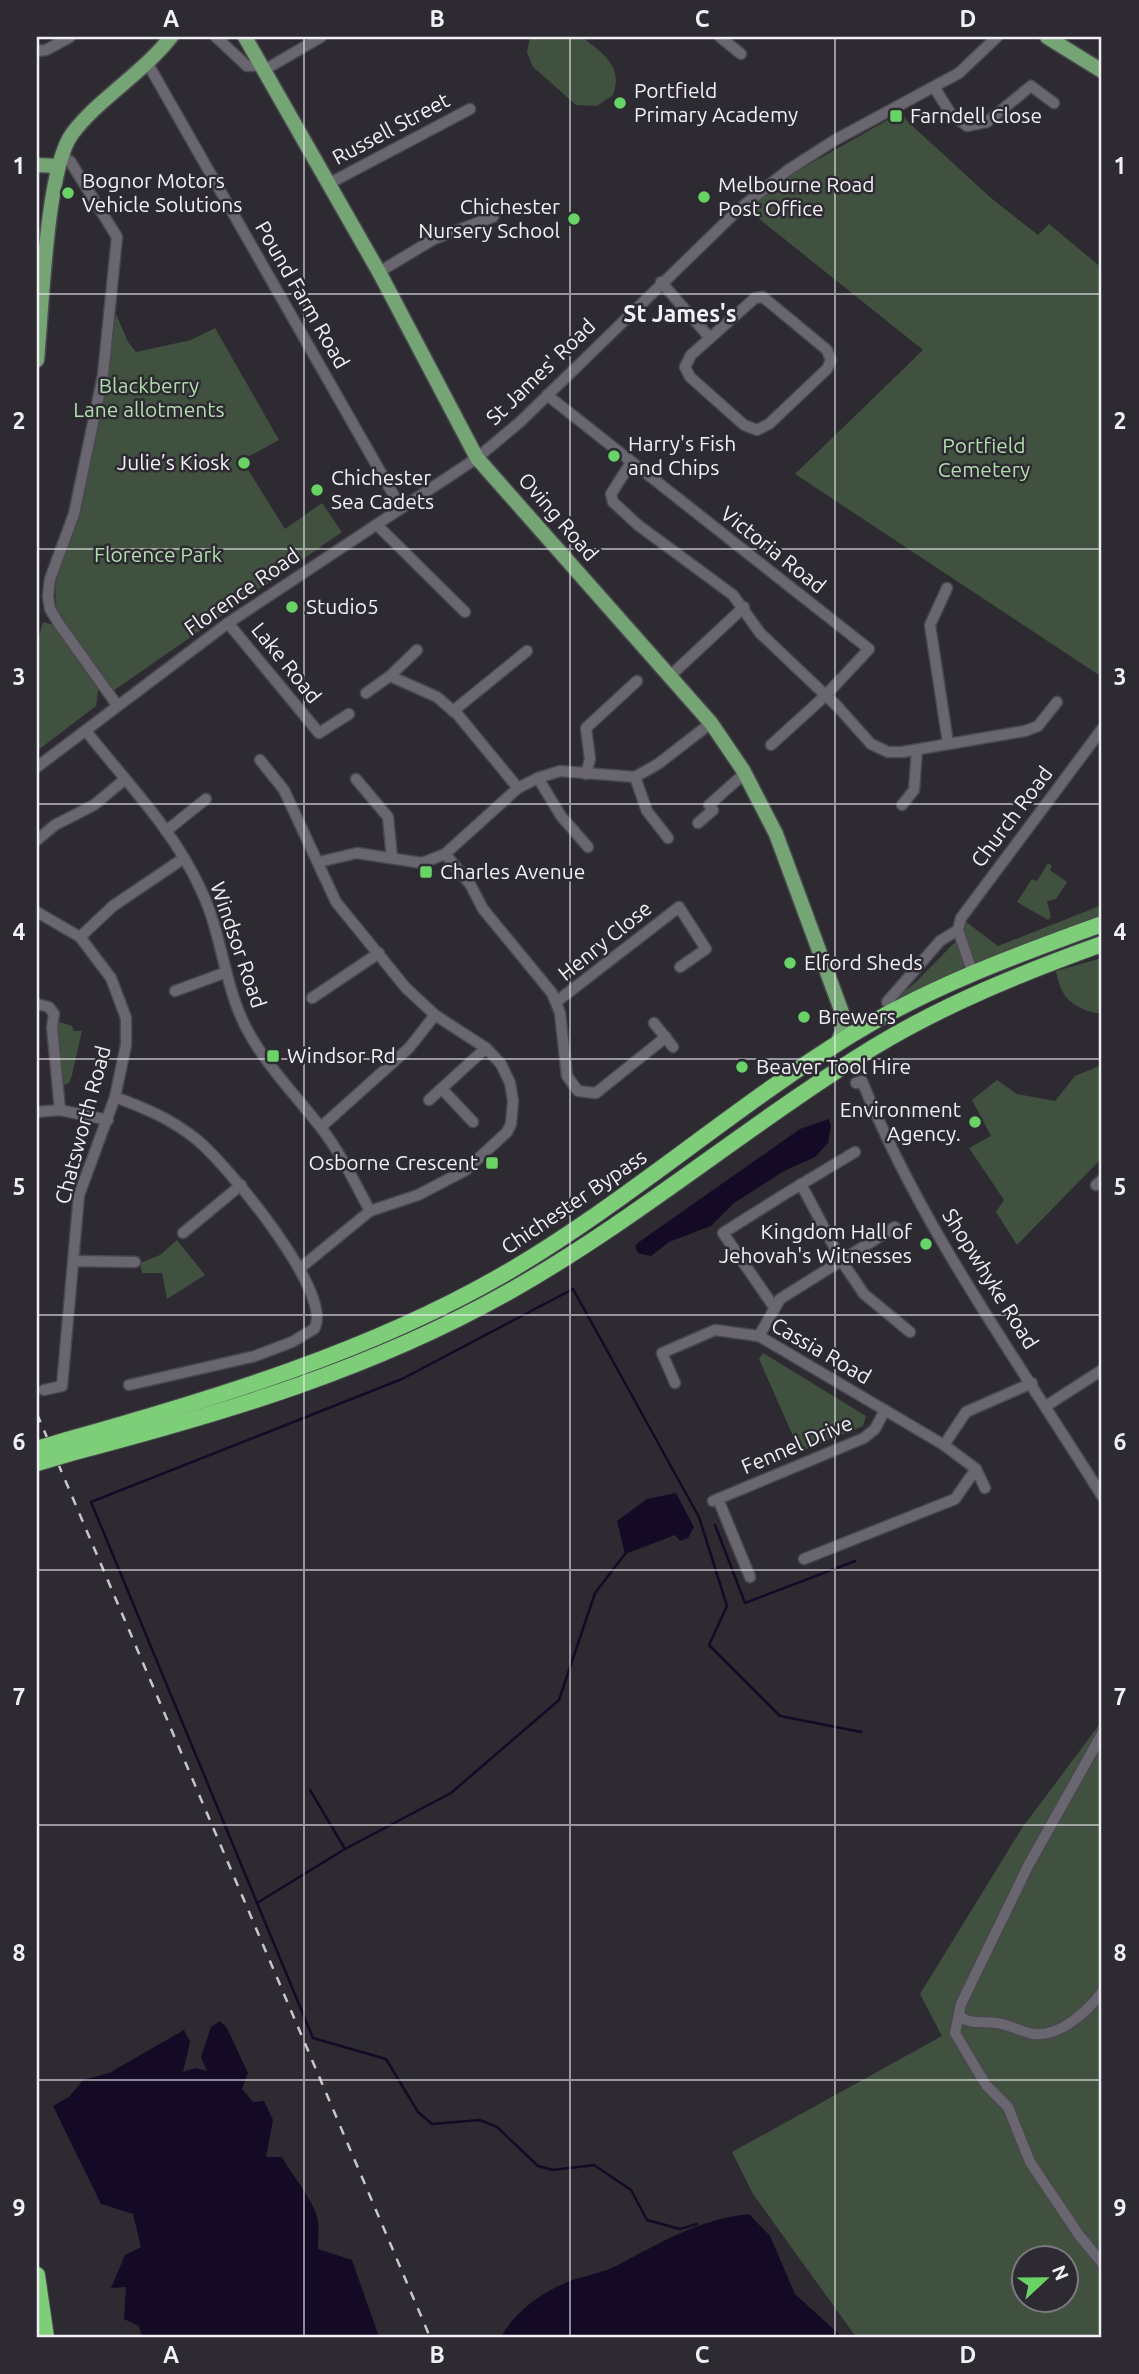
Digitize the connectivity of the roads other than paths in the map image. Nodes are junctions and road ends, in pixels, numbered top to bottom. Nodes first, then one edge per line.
1 (70, 37) edge
2 (171, 37) edge
3 (216, 37) edge
4 (245, 37) edge
5 (321, 37) edge
6 (720, 37) edge
7 (997, 37) edge
8 (1047, 37) edge
9 (37, 51) edge
10 (741, 54) dead end
11 (148, 64) junction
12 (264, 67) junction
13 (1102, 71) edge
14 (934, 87) junction
15 (1054, 103) dead end
16 (470, 108) dead end
17 (60, 161) junction
18 (37, 165) edge
19 (330, 183) junction
20 (482, 208) dead end
21 (379, 272) junction
22 (661, 282) junction
23 (710, 338) junction
24 (37, 360) edge
25 (547, 395) junction
26 (477, 458) junction
27 (630, 464) junction
28 (401, 508) junction
29 (377, 525) junction
30 (947, 588) dead end
31 (744, 607) junction
32 (465, 612) dead end
33 (228, 623) junction
34 (417, 650) dead end
35 (527, 651) dead end
36 (390, 676) junction
37 (670, 676) junction
38 (637, 681) dead end
39 (366, 693) dead end
40 (825, 696) junction
41 (1057, 702) dead end
42 (117, 705) junction
43 (455, 713) junction
44 (349, 714) dead end
45 (711, 723) junction
46 (1102, 729) edge
47 (86, 731) junction
48 (948, 743) junction
49 (771, 745) dead end
50 (917, 750) junction
51 (260, 760) dead end
52 (37, 767) edge
53 (745, 773) junction
54 (586, 775) junction
55 (635, 777) junction
56 (538, 778) junction
57 (356, 779) dead end
58 (124, 780) junction
59 (518, 788) junction
60 (206, 799) dead end
61 (902, 805) dead end
62 (698, 823) dead end
63 (166, 831) junction
64 (668, 838) dead end
65 (37, 840) edge
66 (589, 847) dead end
67 (445, 854) junction
68 (184, 858) junction
69 (392, 858) junction
70 (319, 862) junction
71 (37, 912) edge
72 (1102, 924) edge
73 (958, 930) junction
74 (80, 937) junction
75 (1102, 944) edge
76 (379, 953) junction
77 (680, 967) dead end
78 (224, 973) junction
79 (973, 974) junction
80 (175, 991) dead end
81 (312, 998) dead end
82 (556, 1002) junction
83 (887, 1002) dead end
84 (37, 1004) edge
85 (435, 1015) junction
86 (843, 1016) junction
87 (654, 1023) dead end
88 (871, 1023) junction
89 (666, 1037) junction
90 (836, 1045) junction
91 (673, 1047) dead end
92 (486, 1048) junction
93 (856, 1083) dead end
94 (442, 1089) junction
95 (115, 1097) junction
96 (429, 1100) dead end
97 (60, 1110) junction
98 (37, 1112) edge
99 (108, 1119) junction
100 (473, 1122) dead end
101 (321, 1127) junction
102 (855, 1152) dead end
103 (801, 1184) junction
104 (241, 1185) junction
105 (370, 1211) junction
106 (895, 1227) dead end
107 (183, 1233) dead end
108 (841, 1260) junction
109 (74, 1261) junction
110 (135, 1262) dead end
111 (299, 1269) junction
112 (774, 1307) junction
113 (910, 1332) dead end
114 (759, 1336) junction
115 (1102, 1370) edge
116 (676, 1383) dead end
117 (1031, 1383) junction
118 (129, 1385) dead end
119 (44, 1390) dead end
120 (1046, 1406) junction
121 (885, 1410) junction
122 (944, 1445) junction
123 (69, 1447) junction
124 (37, 1449) edge
125 (37, 1463) edge
126 (976, 1469) junction
127 (985, 1488) dead end
128 (1102, 1496) edge
129 (804, 1559) dead end
130 (750, 1577) dead end
131 (1102, 1734) edge
132 (1102, 1992) edge
133 (959, 2016) junction
134 (1102, 2263) edge
135 (37, 2275) edge
136 (46, 2337) edge

1 - 9 street
2 - 11 main road
3 - 12 street
4 - 12 main road, Oving Road
5 - 12 street
6 - 10 street
7 - 14 street, St James' Road
8 - 13 main road
11 - 17 main road
11 - 28 street, Pound Farm Road
12 - 19 main road, Oving Road
14 - 15 street
14 - 22 street, St James' Road
16 - 19 street, Russell Street
17 - 18 main road
17 - 24 main road
17 - 42 street
19 - 21 main road, Oving Road
20 - 21 street
21 - 26 main road, Oving Road
22 - 23 street
22 - 25 street, St James' Road
23 - 23 street
25 - 26 street, St James' Road
25 - 27 street, Victoria Road
26 - 28 street, Florence Road
26 - 37 main road, Oving Road
27 - 31 street
27 - 40 street, Victoria Road
28 - 29 street, Florence Road
29 - 32 street
29 - 33 street, Florence Road
30 - 48 street
31 - 37 street
31 - 40 street
33 - 42 street, Florence Road
33 - 44 street, Lake Road
34 - 36 street
35 - 43 street
36 - 39 street
36 - 43 street
37 - 45 main road, Oving Road
38 - 54 street
40 - 49 street, Victoria Road
40 - 50 street
41 - 48 street
42 - 47 street, Florence Road
43 - 59 street
45 - 53 main road, Oving Road
45 - 55 street
46 - 73 street, Church Road
47 - 52 street, Florence Road
47 - 58 street, Windsor Road
48 - 50 street
50 - 61 street
51 - 70 street
53 - 62 street
53 - 86 main road, Oving Road
54 - 55 street
54 - 56 street
55 - 64 street
56 - 59 street
56 - 66 street
57 - 69 street
58 - 63 street, Windsor Road
58 - 65 street
59 - 67 street
60 - 63 street
63 - 68 street, Windsor Road
67 - 69 street
67 - 82 street
68 - 74 street
68 - 78 street, Windsor Road
69 - 70 street
70 - 76 street
71 - 74 street, Chatsworth Road
72 - 79 highway, Chichester Bypass
73 - 79 street
73 - 83 street, Church Road
74 - 95 street, Chatsworth Road
75 - 123 highway, Chichester Bypass
76 - 81 street
76 - 85 street
77 - 82 street, Henry Close
78 - 80 street
78 - 101 street, Windsor Road
79 - 88 highway, Chichester Bypass
82 - 89 street
84 - 97 street
85 - 92 street
85 - 101 street
86 - 88 main road
86 - 90 main road
87 - 89 street
88 - 90 highway, Chichester Bypass
89 - 91 street
90 - 123 highway, Chichester Bypass
92 - 94 street
92 - 105 street
93 - 117 street, Shopwhyke Road
94 - 96 street
94 - 100 street
95 - 99 street, Chatsworth Road
95 - 104 street
97 - 98 street
97 - 99 street
99 - 109 street, Chatsworth Road
101 - 105 street, Windsor Road
102 - 103 street
103 - 108 street
103 - 112 street
104 - 107 street
104 - 111 street
105 - 111 street
106 - 108 street
108 - 112 street
108 - 113 street
109 - 110 street
109 - 119 street, Chatsworth Road
111 - 118 street
112 - 114 street
114 - 116 street, Cassia Road
114 - 121 street, Cassia Road
115 - 120 street
117 - 120 street, Shopwhyke Road
117 - 122 street
120 - 128 street, Shopwhyke Road
121 - 122 street, Cassia Road
121 - 130 street, Fennel Drive
122 - 126 street, Cassia Road
123 - 124 highway, Chichester Bypass, bridge
123 - 125 highway, Chichester Bypass, bridge
126 - 127 street, Cassia Road
126 - 129 street
131 - 133 street
132 - 133 street
133 - 134 street
135 - 136 highway

